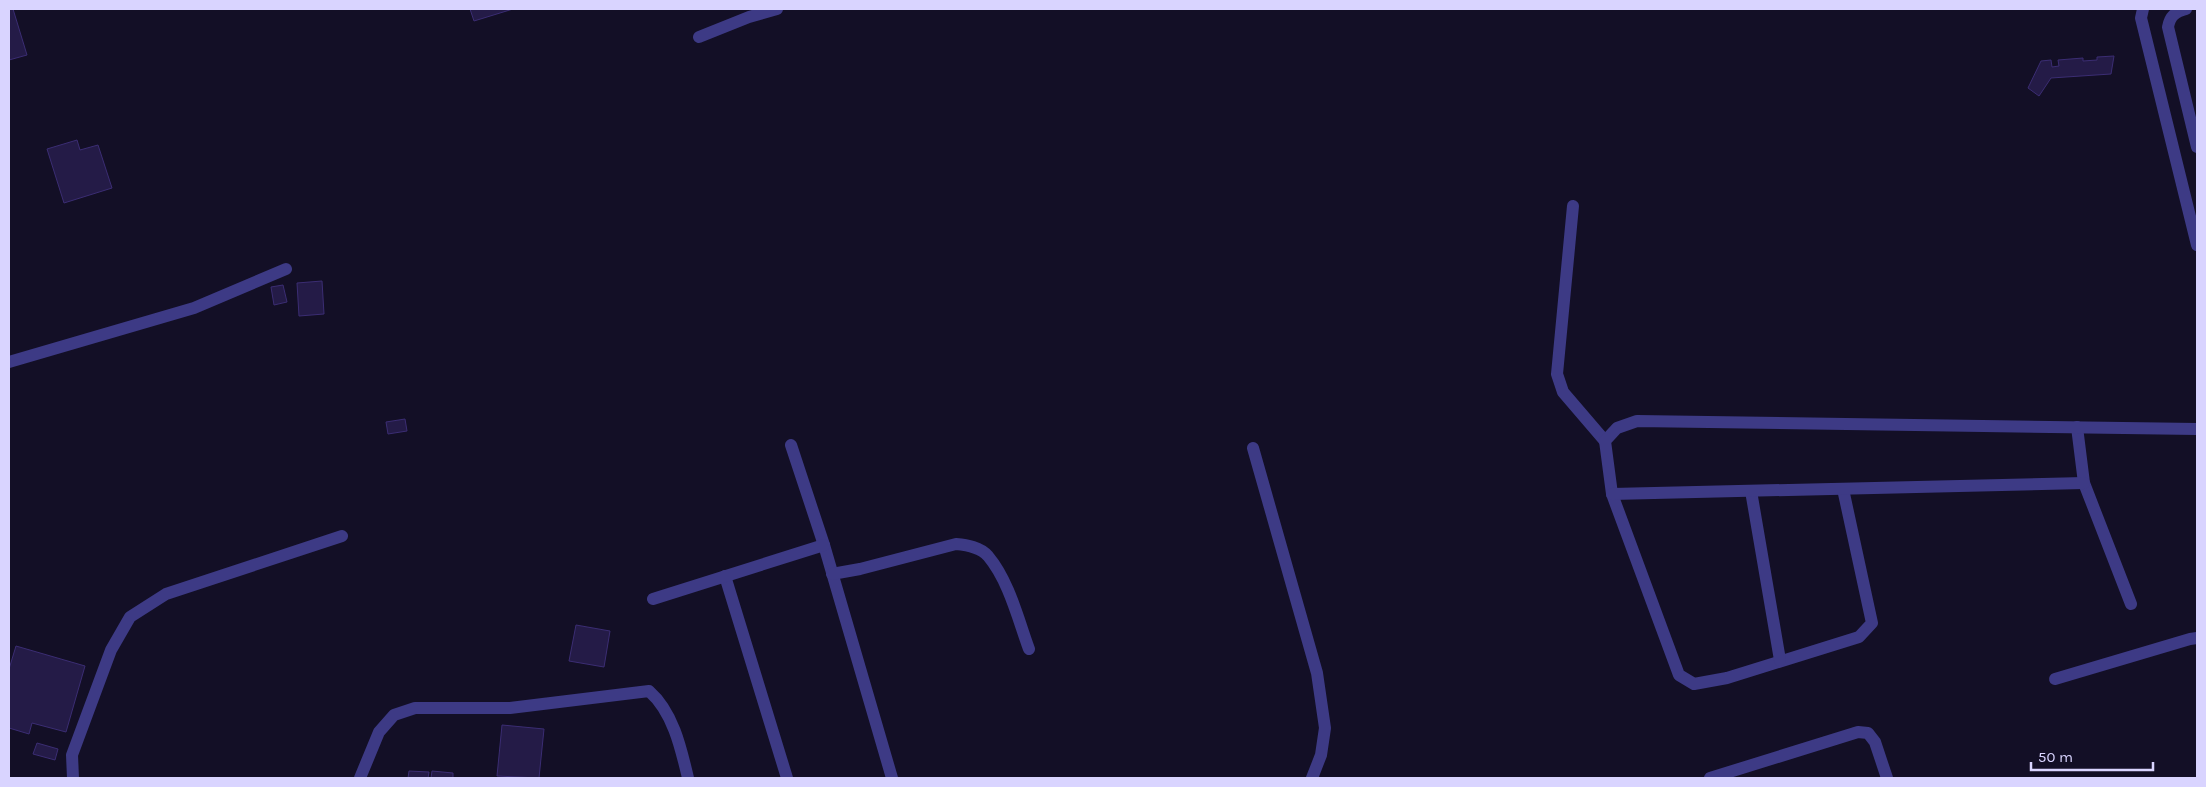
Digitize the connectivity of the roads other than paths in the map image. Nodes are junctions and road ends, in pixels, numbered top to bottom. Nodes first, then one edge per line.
1 (777, 9) edge
2 (2143, 9) edge
3 (2186, 9) edge
4 (748, 13) edge
5 (699, 38) dead end
6 (2197, 147) edge
7 (1573, 206) dead end
8 (2197, 245) edge
9 (286, 269) dead end
10 (9, 362) edge
11 (2077, 427) junction
12 (2197, 429) edge
13 (1604, 441) junction
14 (791, 445) dead end
15 (1253, 448) dead end
16 (2084, 483) junction
17 (1843, 489) junction
18 (1751, 491) junction
19 (1612, 494) junction
20 (342, 536) dead end
21 (824, 545) junction
22 (832, 574) junction
23 (725, 576) junction
24 (653, 599) dead end
25 (2131, 604) dead end
26 (2197, 638) edge
27 (1029, 649) dead end
28 (1780, 660) junction
29 (2055, 679) dead end
30 (73, 778) edge
31 (360, 778) edge
32 (688, 778) edge
33 (787, 778) edge
34 (892, 778) edge
35 (1312, 778) edge
36 (1710, 778) edge
37 (1887, 778) edge

1 - 4 street
2 - 8 street
3 - 6 street
4 - 5 street
7 - 13 street
9 - 10 street
11 - 12 street
11 - 13 street
11 - 16 street
13 - 19 street
14 - 21 street
15 - 35 street
16 - 17 street
16 - 25 street
17 - 18 street
17 - 28 street
18 - 19 street
18 - 28 street
19 - 28 street
20 - 30 street
21 - 22 street
21 - 23 street
22 - 27 street
22 - 34 street
23 - 24 street
23 - 33 street
26 - 29 street
31 - 32 street
36 - 37 street

